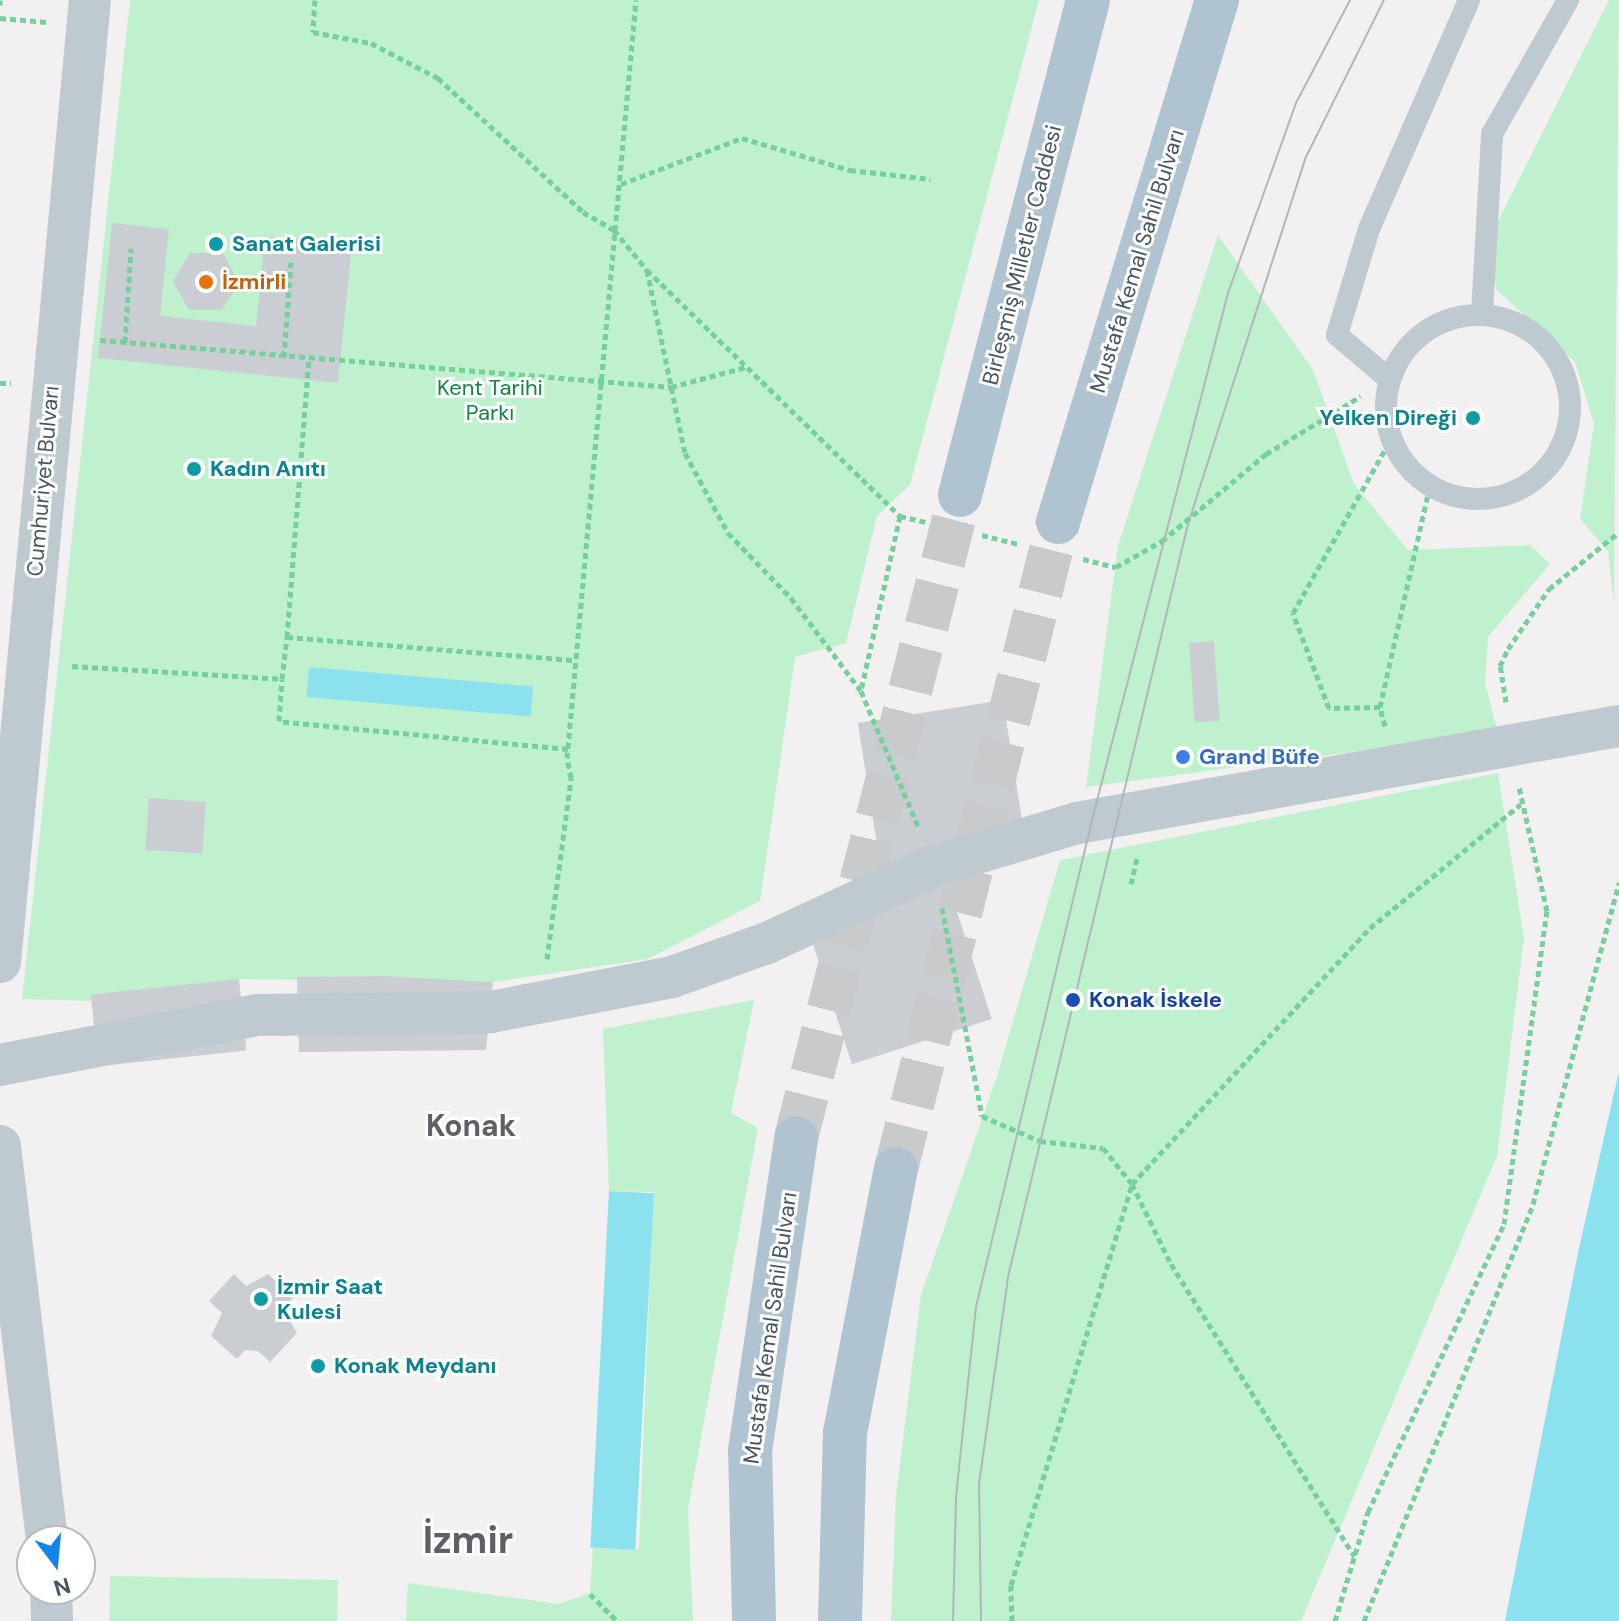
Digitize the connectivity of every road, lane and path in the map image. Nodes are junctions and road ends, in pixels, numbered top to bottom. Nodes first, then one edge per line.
1 (90, 0) edge
2 (315, 0) edge
3 (636, 0) edge
4 (1217, 0) edge
5 (1469, 0) edge
6 (1568, 0) edge
7 (1088, 5) edge
8 (930, 179) dead end
9 (621, 184) junction
10 (614, 230) junction
11 (131, 248) dead end
12 (291, 262) dead end
13 (647, 270) junction
14 (1482, 314) junction
15 (55, 337) junction
16 (125, 342) junction
17 (284, 357) junction
18 (309, 359) junction
19 (746, 367) junction
20 (1389, 379) junction
21 (599, 383) junction
22 (671, 387) junction
23 (1391, 439) junction
24 (1430, 486) junction
25 (900, 516) junction
26 (956, 517) junction
27 (1619, 532) edge
28 (1051, 541) junction
29 (287, 637) junction
30 (576, 660) junction
31 (27, 664) junction
32 (282, 679) junction
33 (861, 691) junction
34 (1380, 707) junction
35 (1619, 726) edge
36 (1513, 741) junction
37 (568, 749) junction
38 (1395, 761) junction
39 (1521, 804) junction
40 (934, 866) junction
41 (1619, 882) edge
42 (0, 962) edge
43 (542, 1004) junction
44 (0, 1065) edge
45 (796, 1138) tunnel mouth
46 (0, 1146) edge
47 (896, 1169) tunnel mouth
48 (1132, 1184) junction
49 (45, 1525) edge
50 (837, 1525) junction
51 (1354, 1556) junction
52 (590, 1594) dead end
53 (753, 1618) edge
54 (617, 1621) edge
55 (840, 1621) edge
56 (864, 1621) edge
57 (1012, 1621) edge
58 (1335, 1621) edge
59 (1364, 1621) edge

1 - 15 street, Cumhuriyet Bulvarı
2 - 10 path
3 - 9 path
4 - 28 main road, Mustafa Kemal Sahil Bulvarı
5 - 20 lane
6 - 14 lane
7 - 26 main road, Birleşmiş Milletler Caddesi
8 - 9 path
9 - 10 path
10 - 13 path
10 - 21 path
11 - 16 path
12 - 17 path
13 - 19 path
13 - 22 path
14 - 20 lane
14 - 24 lane
15 - 16 path
15 - 31 street, Cumhuriyet Bulvarı
16 - 17 path
17 - 18 path
18 - 21 path
18 - 29 path
19 - 22 path
19 - 25 path
20 - 23 lane
20 - 28 path
21 - 22 path
21 - 30 path
22 - 33 path
23 - 24 lane
23 - 34 path
24 - 34 path
25 - 26 path
25 - 33 path
26 - 28 path
27 - 36 path
29 - 30 path
29 - 32 path
30 - 37 path
31 - 32 path
31 - 42 street, Cumhuriyet Bulvarı
32 - 37 path
33 - 40 path
34 - 38 path
35 - 36 street
36 - 38 street
36 - 39 path
37 - 43 path
38 - 40 street
39 - 48 path
39 - 51 path
40 - 43 street
40 - 48 path
41 - 59 path
43 - 44 street
45 - 53 main road, Mustafa Kemal Sahil Bulvarı
46 - 49 street
47 - 50 main road
48 - 51 path
48 - 57 path
50 - 55 main road
50 - 56 lane
51 - 58 path
52 - 54 path

